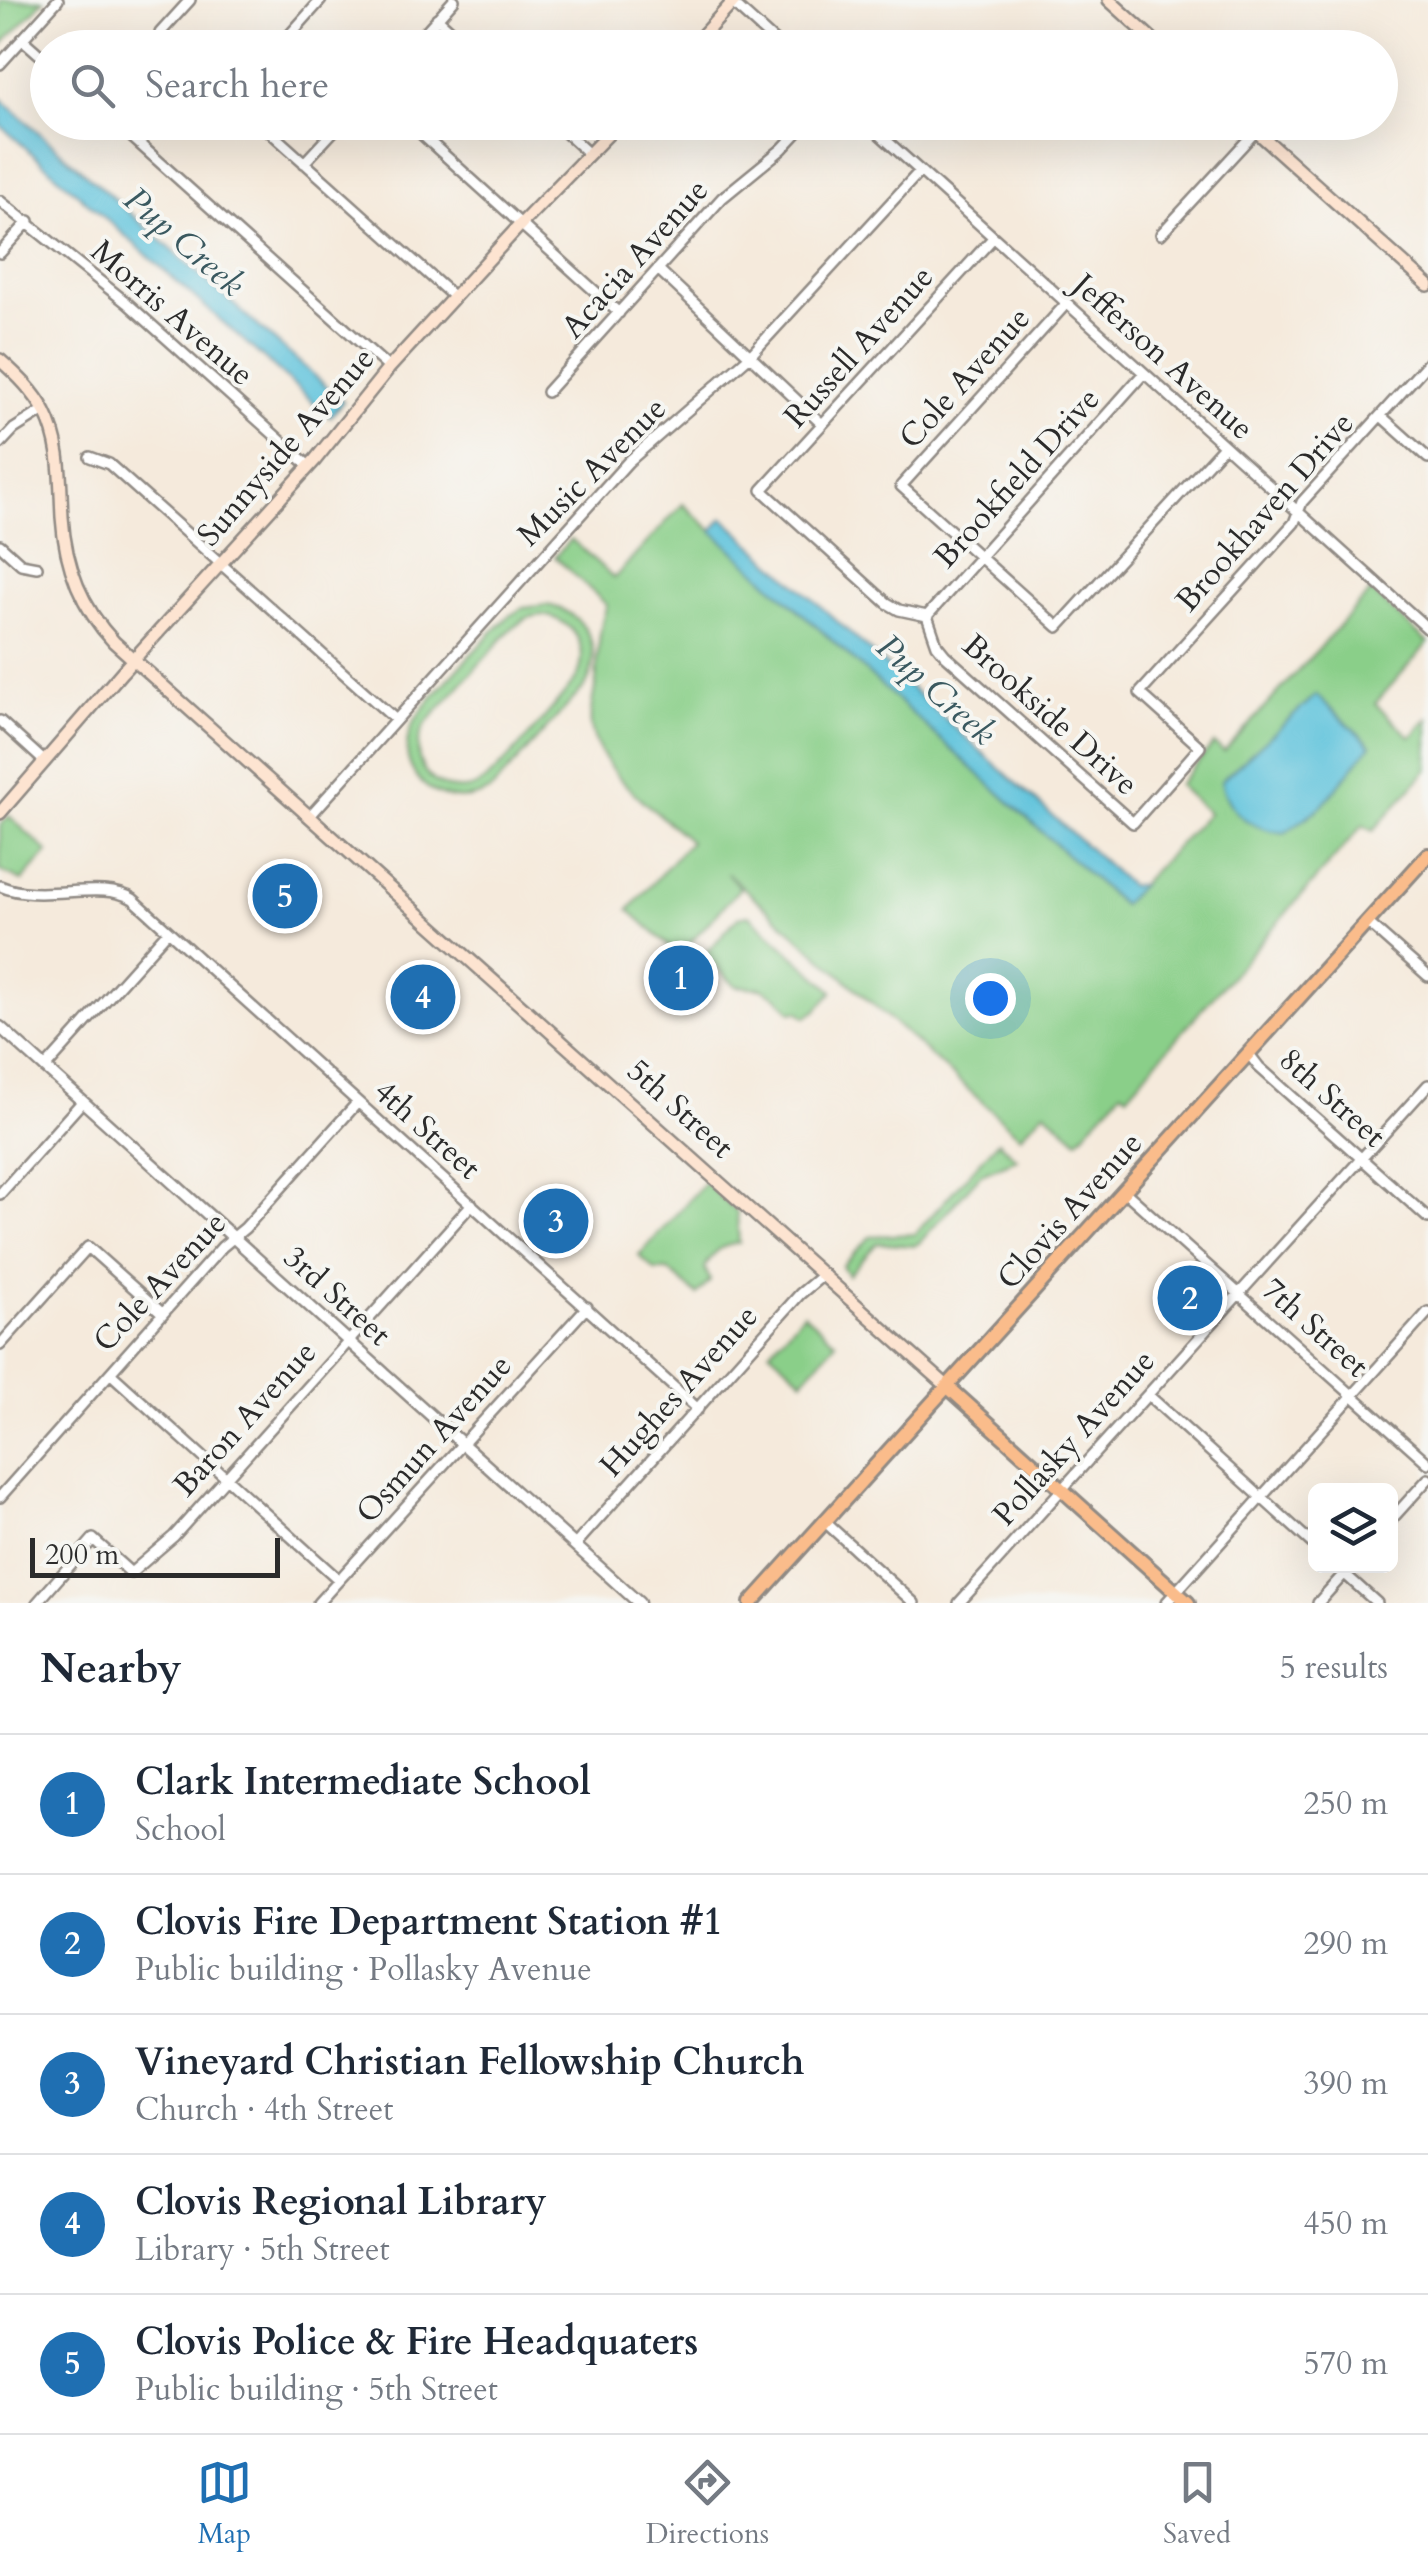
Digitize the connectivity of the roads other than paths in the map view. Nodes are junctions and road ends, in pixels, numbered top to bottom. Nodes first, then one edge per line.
1 (58, 0) edge
2 (190, 0) edge
3 (321, 0) edge
4 (454, 0) edge
5 (1108, 0) edge
6 (732, 1) edge
7 (438, 18) junction
8 (30, 30) edge
9 (30, 30) edge
10 (163, 30) edge
11 (294, 30) edge
12 (427, 30) edge
13 (451, 30) edge
14 (707, 30) edge
15 (763, 30) edge
16 (1142, 30) edge
17 (22, 39) junction
18 (30, 46) edge
19 (0, 64) edge
20 (136, 140) edge
21 (279, 140) edge
22 (325, 140) edge
23 (428, 140) edge
24 (574, 140) edge
25 (603, 140) edge
26 (790, 140) edge
27 (886, 140) edge
28 (1240, 140) edge
29 (1266, 140) edge
30 (589, 154) junction
31 (304, 163) junction
32 (920, 171) junction
33 (0, 201) edge
34 (28, 222) junction
35 (520, 224) junction
36 (1162, 234) dead end
37 (993, 238) junction
38 (0, 253) edge
39 (659, 270) junction
40 (1428, 285) edge
41 (454, 298) junction
42 (1066, 304) junction
43 (619, 313) junction
44 (750, 356) junction
45 (0, 360) edge
46 (1428, 363) edge
47 (389, 368) junction
48 (1144, 373) junction
49 (547, 392) dead end
50 (44, 410) junction
51 (1381, 416) junction
52 (822, 424) junction
53 (0, 444) edge
54 (1224, 446) junction
55 (90, 457) dead end
56 (1428, 458) edge
57 (309, 466) junction
58 (762, 490) joint
59 (1299, 512) junction
60 (0, 545) edge
61 (980, 556) junction
62 (222, 564) junction
63 (38, 567) dead end
64 (928, 616) junction
65 (1428, 629) edge
66 (133, 660) junction
67 (396, 720) junction
68 (0, 721) edge
69 (1200, 747) joint
70 (45, 762) junction
71 (0, 813) edge
72 (309, 817) junction
73 (1428, 856) edge
74 (0, 886) edge
75 (1367, 922) junction
76 (168, 931) junction
77 (1428, 976) edge
78 (0, 1027) edge
79 (1249, 1054) junction
80 (45, 1068) junction
81 (1428, 1086) edge
82 (82, 1102) junction
83 (358, 1102) junction
84 (1362, 1159) junction
85 (1124, 1191) junction
86 (0, 1194) edge
87 (472, 1204) junction
88 (1428, 1218) edge
89 (234, 1237) junction
90 (824, 1274) junction
91 (1240, 1294) junction
92 (586, 1307) junction
93 (1428, 1312) edge
94 (162, 1313) junction
95 (349, 1341) junction
96 (0, 1345) edge
97 (110, 1373) junction
98 (947, 1386) junction
99 (1148, 1395) junction
100 (1353, 1396) junction
101 (698, 1408) junction
102 (464, 1444) junction
103 (1428, 1462) edge
104 (226, 1478) junction
105 (1428, 1479) edge
106 (1062, 1489) junction
107 (0, 1498) edge
108 (1261, 1498) junction
109 (1398, 1512) edge
110 (825, 1522) junction
111 (1308, 1540) edge
112 (575, 1545) junction
113 (1340, 1573) edge
114 (1349, 1573) edge
115 (338, 1580) junction
116 (1171, 1598) edge
117 (37, 1603) edge
118 (318, 1603) edge
119 (639, 1603) edge
120 (751, 1603) edge
121 (914, 1603) edge
122 (959, 1603) edge
123 (1188, 1603) edge
124 (1318, 1603) edge
125 (1378, 1603) edge

1 - 9 street
2 - 10 street
3 - 11 street
4 - 7 street
5 - 16 main road
6 - 14 main road
6 - 15 street
7 - 12 street
7 - 13 street
8 - 17 street
17 - 18 street
17 - 19 street
20 - 47 street
21 - 31 street
22 - 31 street
23 - 35 street
24 - 30 street
25 - 30 main road, Sunnyside Avenue
26 - 39 street, Acacia Avenue
27 - 32 street, Jefferson Avenue
28 - 36 street
29 - 40 main road
30 - 35 main road, Sunnyside Avenue
31 - 41 street
32 - 37 street, Jefferson Avenue
32 - 44 street, Music Avenue
33 - 34 street, Morris Avenue
34 - 38 street
34 - 57 street, Morris Avenue
35 - 41 main road, Sunnyside Avenue
35 - 43 street
37 - 42 street, Jefferson Avenue
37 - 52 street, Russell Avenue
39 - 43 street, Acacia Avenue
39 - 44 street
41 - 47 main road, Sunnyside Avenue
42 - 48 street, Jefferson Avenue
42 - 61 street, Cole Avenue
43 - 49 street, Acacia Avenue
44 - 52 street
44 - 67 street, Music Avenue
45 - 50 main road
46 - 51 street, Brookhaven Drive
47 - 57 main road, Sunnyside Avenue
48 - 54 street, Jefferson Avenue
48 - 61 street, Brookfield Drive
50 - 53 street
50 - 66 main road, 5th Street
51 - 56 street
51 - 59 street, Brookhaven Drive
52 - 58 street, Russell Avenue
54 - 59 street, Jefferson Avenue
54 - 61 street
55 - 62 street
57 - 62 main road, Sunnyside Avenue
58 - 64 street, Brookside Drive
59 - 65 street, Jefferson Avenue
59 - 69 street, Brookhaven Drive
60 - 63 street
61 - 64 street, Brookfield Drive
62 - 66 main road, Sunnyside Avenue
62 - 67 street
64 - 69 street, Brookside Drive
66 - 70 main road, Sunnyside Avenue
66 - 72 main road, 5th Street
67 - 72 street, Music Avenue
68 - 70 street
70 - 71 main road, Sunnyside Avenue
72 - 90 main road, 5th Street
73 - 75 main road, Clovis Avenue
74 - 76 street, 4th Street
75 - 77 street
75 - 79 main road, Clovis Avenue
76 - 80 street
76 - 83 street, 4th Street
78 - 80 street, 3rd Street
79 - 84 street, 8th Street
79 - 85 main road, Clovis Avenue
80 - 82 street, 3rd Street
81 - 84 street, Pollasky Avenue
82 - 86 street
82 - 89 street, 3rd Street
83 - 87 street, 4th Street
83 - 89 street, Cole Avenue
84 - 88 street, 8th Street
84 - 91 street, Pollasky Avenue
85 - 91 street, 7th Street
85 - 98 main road, Clovis Avenue
87 - 92 street, 4th Street
87 - 95 street, Baron Avenue
89 - 94 street, Cole Avenue
89 - 95 street, 3rd Street
90 - 98 main road, 5th Street
90 - 101 street, Hughes Avenue
91 - 99 street, Pollasky Avenue
91 - 100 street, 7th Street
92 - 101 street, 4th Street
92 - 102 street, Osmun Avenue
93 - 100 street
94 - 96 street
94 - 97 street, Cole Avenue
95 - 102 street, 3rd Street
95 - 104 street, Baron Avenue
97 - 104 street
97 - 107 street, Cole Avenue
98 - 106 main road, 5th Street
98 - 110 main road, Clovis Avenue
99 - 106 street, Pollasky Avenue
99 - 108 street
100 - 103 street, 7th Street
100 - 108 street
101 - 112 street, Hughes Avenue
102 - 112 street, 3rd Street
102 - 115 street, Osmun Avenue
104 - 115 street
104 - 117 street, Baron Avenue
105 - 109 street
106 - 116 main road, 5th Street
106 - 122 street, Pollasky Avenue
108 - 111 street
108 - 116 street
110 - 120 main road, Clovis Avenue
110 - 121 street
112 - 119 street, 3rd Street
113 - 124 street
114 - 125 street
115 - 118 street, Osmun Avenue
116 - 123 main road, 5th Street

